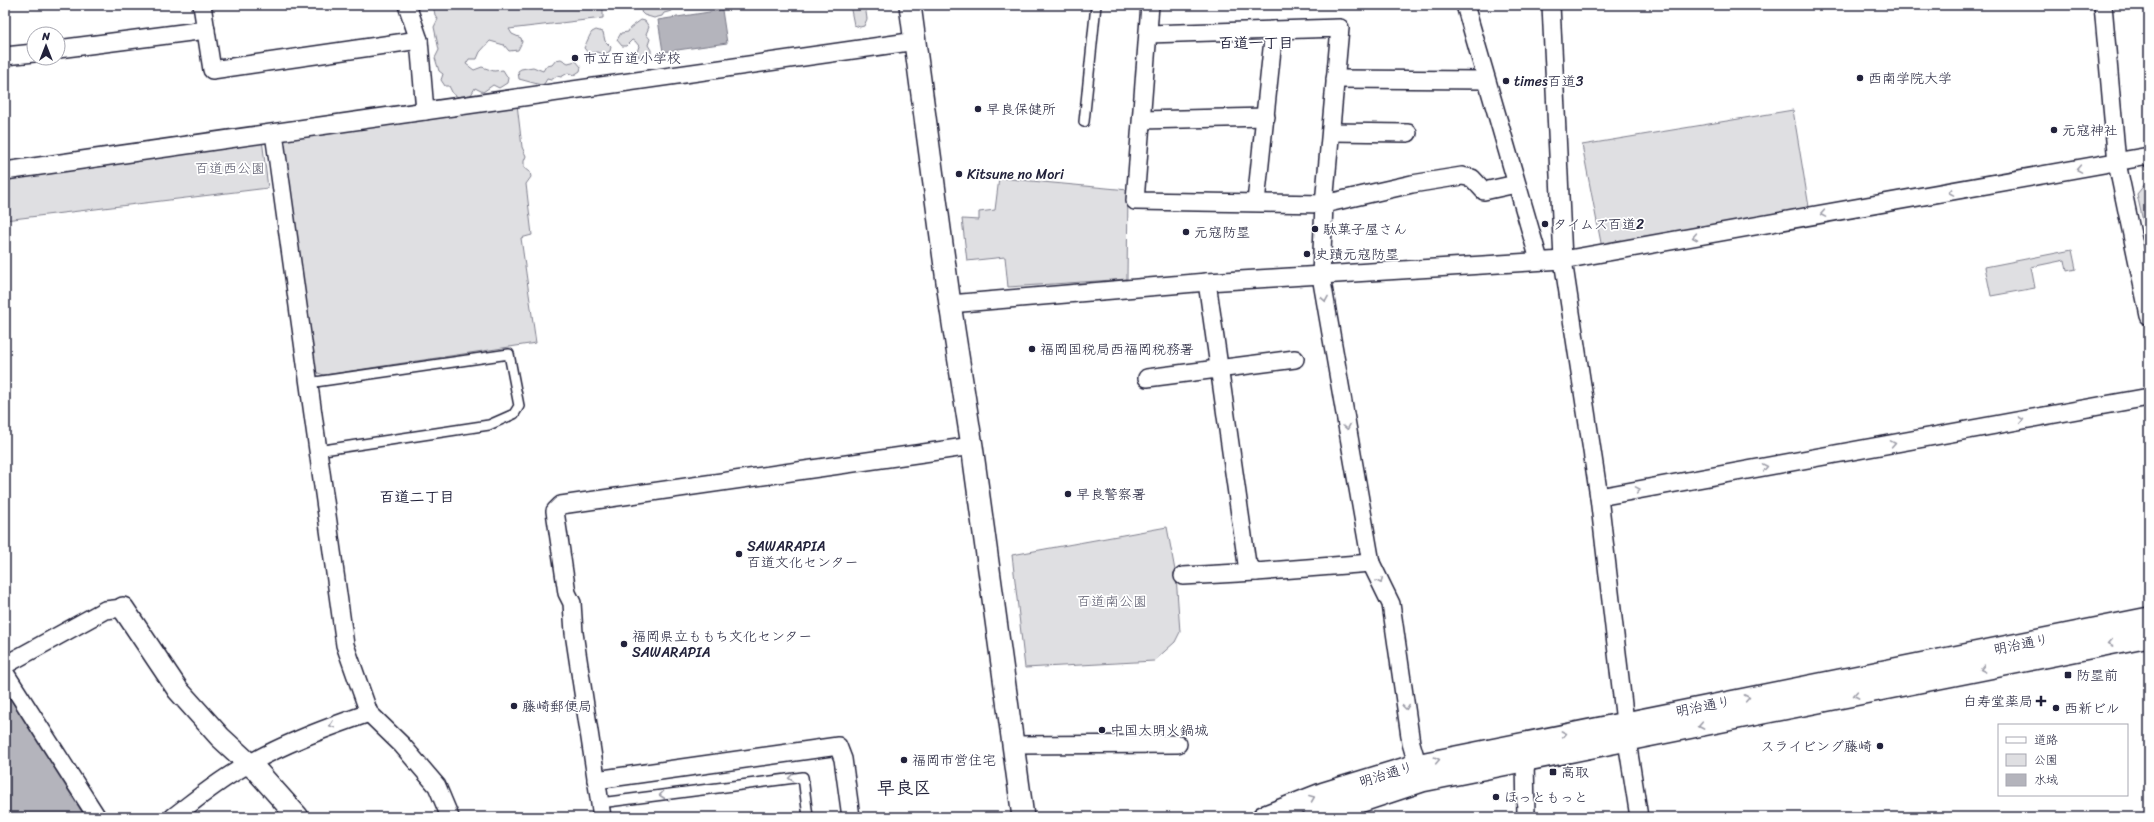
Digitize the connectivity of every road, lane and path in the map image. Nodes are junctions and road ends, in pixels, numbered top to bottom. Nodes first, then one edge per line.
1 (202, 5) edge
2 (407, 5) edge
3 (910, 5) edge
4 (1096, 5) edge
5 (1150, 5) edge
6 (1466, 5) edge
7 (1551, 5) edge
8 (2103, 5) edge
9 (206, 30) junction
10 (1274, 30) junction
11 (1148, 34) junction
12 (419, 40) junction
13 (916, 41) junction
14 (66, 48) edge
15 (26, 54) edge
16 (5, 56) edge
17 (1335, 79) junction
18 (1486, 80) junction
19 (426, 111) junction
20 (1266, 117) junction
21 (1142, 120) junction
22 (1084, 122) dead end
23 (274, 132) junction
24 (1331, 132) junction
25 (1408, 132) dead end
26 (2149, 156) edge
27 (2117, 162) junction
28 (5, 172) edge
29 (1516, 184) junction
30 (1256, 202) junction
31 (1324, 204) junction
32 (1539, 260) junction
33 (1563, 260) junction
34 (1321, 276) junction
35 (1206, 282) junction
36 (950, 304) junction
37 (2149, 316) edge
38 (1296, 359) dead end
39 (1219, 369) junction
40 (1147, 378) dead end
41 (308, 383) junction
42 (2149, 397) edge
43 (972, 446) junction
44 (317, 451) junction
45 (1599, 497) junction
46 (1371, 563) junction
47 (1256, 572) junction
48 (1183, 576) dead end
49 (123, 608) joint
50 (2149, 618) edge
51 (2149, 636) edge
52 (5, 665) edge
53 (5, 673) edge
54 (369, 713) junction
55 (1626, 732) junction
56 (1178, 744) dead end
57 (1013, 745) junction
58 (1525, 759) junction
59 (249, 764) junction
60 (1419, 773) junction
61 (596, 780) junction
62 (601, 810) edge
63 (1324, 815) edge
64 (97, 817) edge
65 (173, 817) edge
66 (298, 817) edge
67 (450, 817) edge
68 (808, 817) edge
69 (851, 817) edge
70 (1023, 817) edge
71 (1263, 817) edge
72 (1526, 817) edge
73 (1639, 817) edge

1 - 9 street
2 - 12 street
3 - 13 street
4 - 22 lane
5 - 11 street
6 - 18 street
7 - 33 street
8 - 27 street
9 - 12 street
9 - 14 street
10 - 11 street
10 - 17 street
10 - 20 street
11 - 21 street
12 - 19 street
13 - 19 street
13 - 36 street
15 - 16 street
17 - 18 street
17 - 24 street
18 - 29 street
19 - 23 street
20 - 21 street
20 - 30 street
21 - 30 street
23 - 28 street
23 - 41 street
24 - 25 street
24 - 31 street
26 - 27 street
27 -> 33 street
27 - 37 street
29 - 31 street
29 - 32 street
30 - 31 street
31 - 34 street
32 - 33 street
32 - 34 street
33 - 45 street
34 - 35 street
34 -> 46 street
35 - 36 street
35 - 39 street
36 - 43 street
38 - 39 street
39 - 40 street
39 - 47 street
41 - 44 street
41 - 44 lane
45 -> 42 street
43 - 57 street
43 - 61 street
44 - 54 street
45 - 55 street
46 - 47 street
46 -> 60 street
47 - 48 street
49 - 52 street
49 - 59 street
55 -> 50 street, 明治通り
51 -> 55 street, 明治通り
53 - 64 street
54 -> 59 street
54 - 67 street
55 - 58 street, 明治通り
60 -> 55 street, 明治通り
55 - 73 street
56 - 57 street
57 - 70 street
58 - 60 street, 明治通り
58 - 72 street
59 - 65 street
59 - 66 street
60 - 63 street, 明治通り
71 -> 60 street, 明治通り
61 - 62 street
61 - 69 street
68 -> 62 lane

